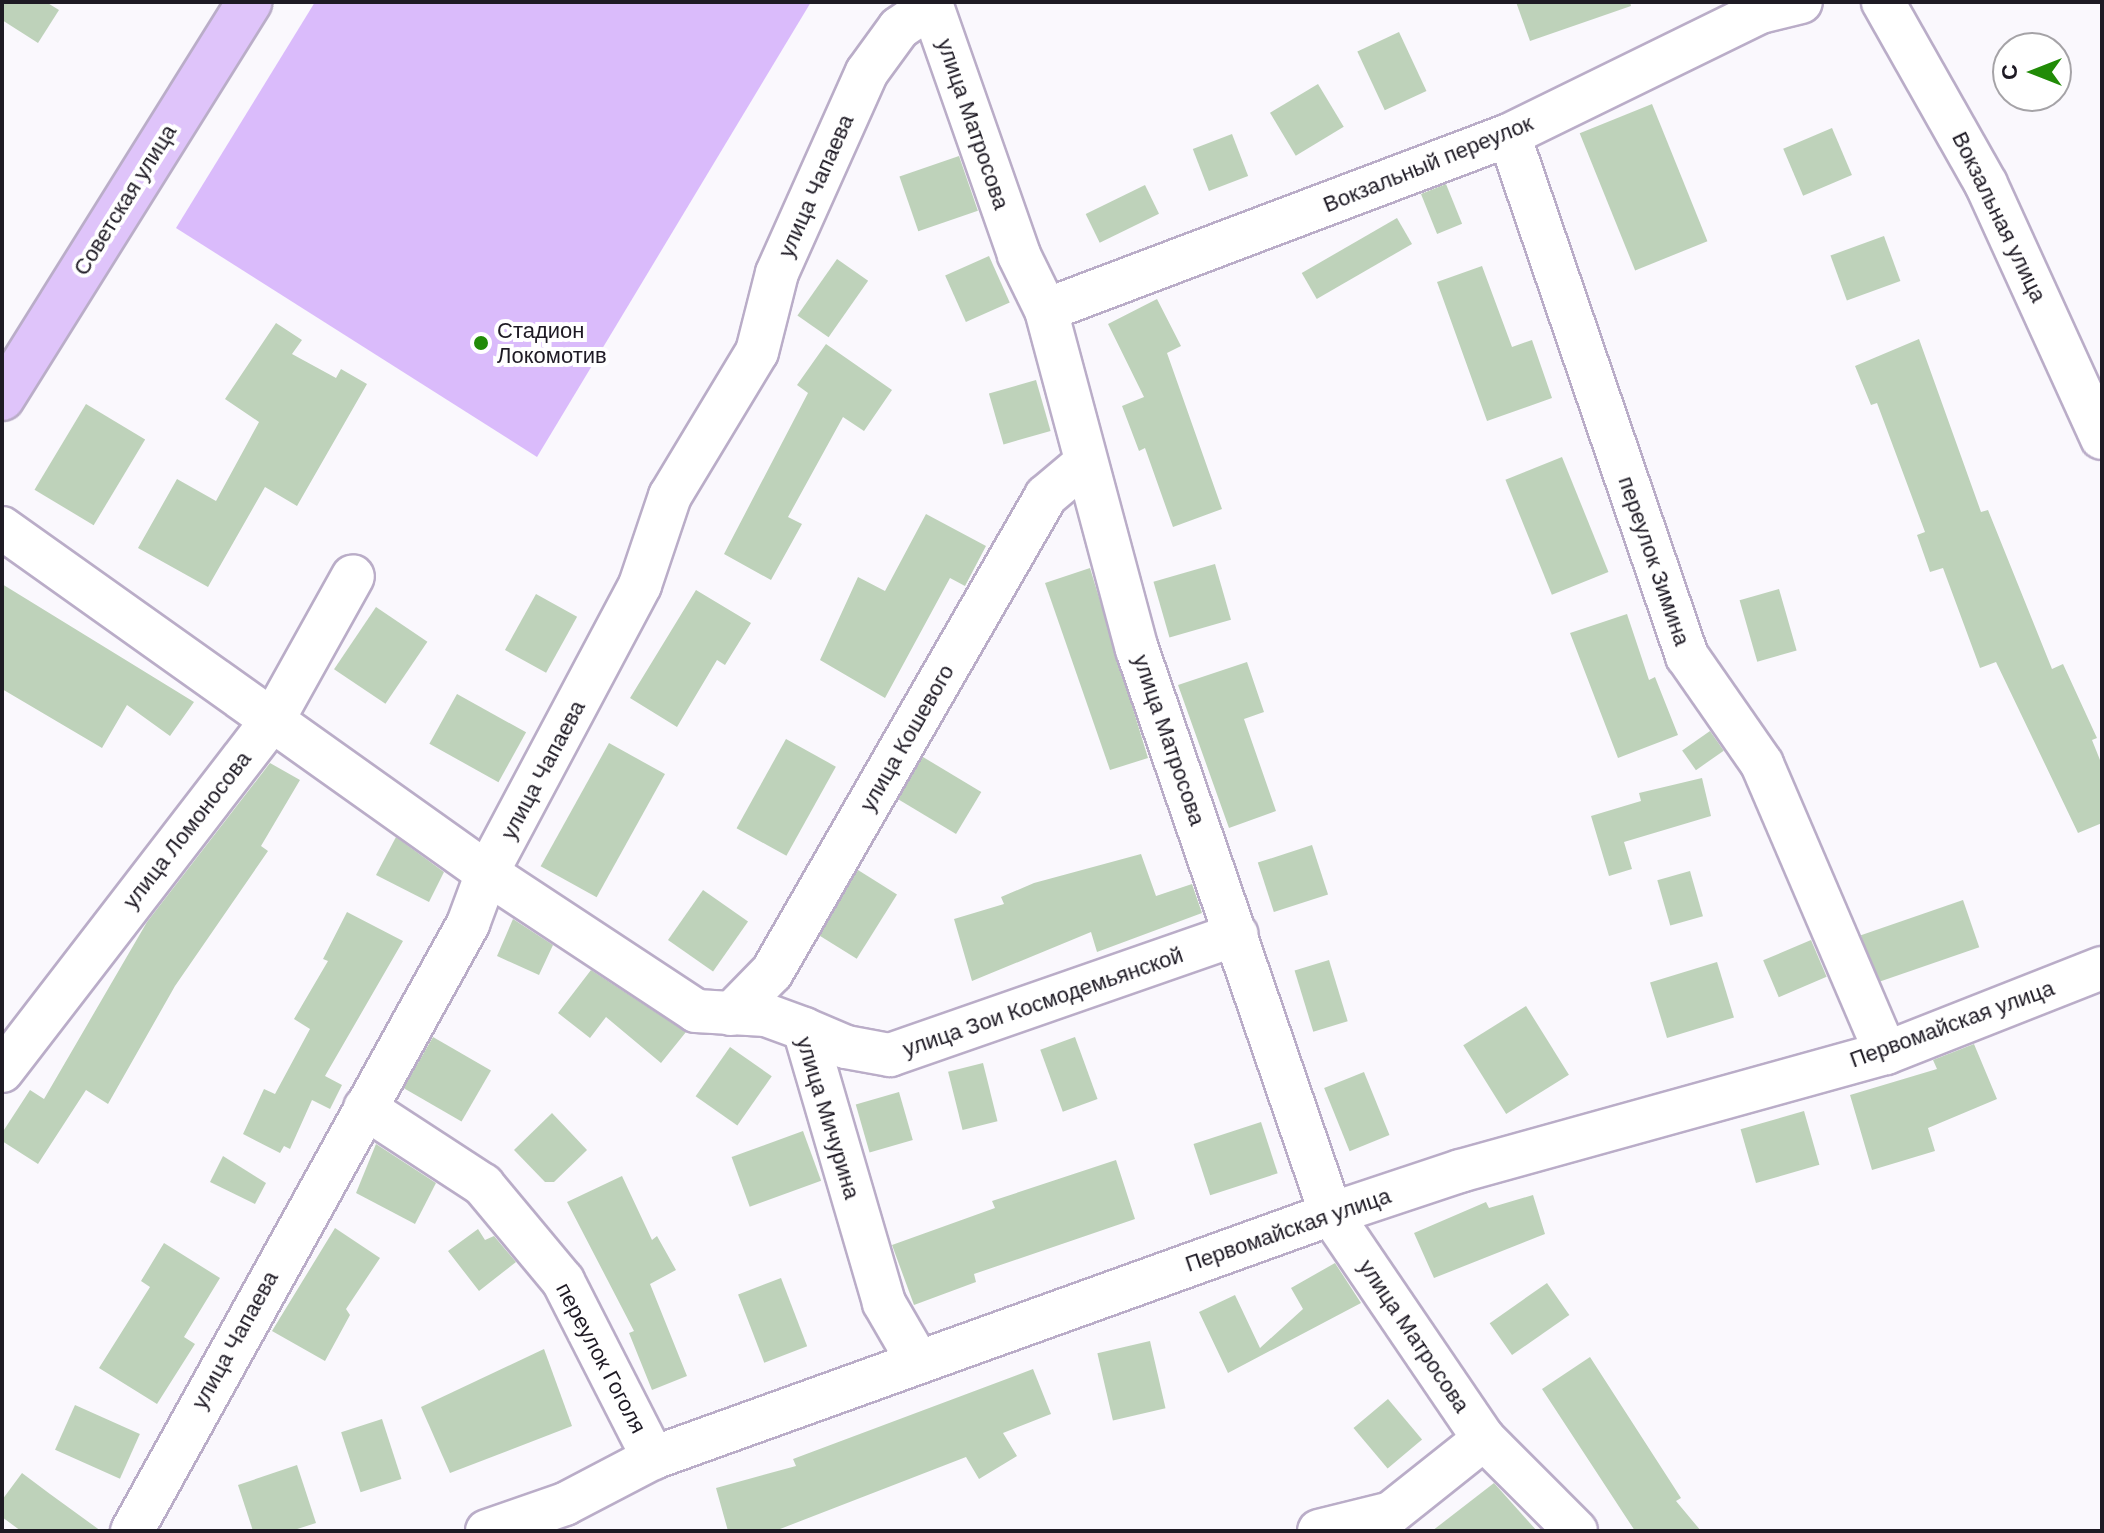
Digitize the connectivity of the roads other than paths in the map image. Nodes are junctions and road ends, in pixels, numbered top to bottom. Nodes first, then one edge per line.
1 (249, 2) edge
2 (1801, 2) edge
3 (1883, 2) edge
4 (932, 6) joint
5 (1509, 135) junction
6 (1046, 310) junction
7 (2, 398) edge
8 (2102, 438) edge
9 (1084, 464) junction
10 (2, 528) edge
11 (353, 576) dead end
12 (274, 718) junction
13 (487, 873) junction
14 (1237, 934) junction
15 (2102, 968) edge
16 (731, 1014) junction
17 (804, 1029) junction
18 (1886, 1053) junction
19 (2, 1071) edge
20 (365, 1108) junction
21 (1331, 1214) junction
22 (917, 1360) junction
23 (1484, 1439) junction
24 (653, 1458) junction
25 (132, 1531) edge
26 (487, 1531) edge
27 (1319, 1531) edge
28 (1576, 1531) edge

1 - 7 main road, Советская улица
2 - 5 street, Вокзальный переулок
3 - 8 street, Вокзальная улица
4 - 6 street, улица Матросова
4 - 13 street, улица Чапаева
5 - 6 street, Вокзальный переулок
5 - 18 street, переулок Зимина
6 - 9 street, улица Матросова
9 - 14 street, улица Матросова
9 - 16 street, улица Кошевого
10 - 12 street, улица Мичурина
11 - 12 street, улица Ломоносова
12 - 13 street, улица Мичурина
12 - 19 street, улица Ломоносова
13 - 16 street, улица Мичурина
13 - 20 street, улица Чапаева
14 - 17 street, улица Зои Космодемьянской
14 - 21 street, улица Матросова
15 - 18 street, Первомайская улица
16 - 17 street, улица Мичурина
17 - 22 street, улица Мичурина
18 - 21 street, Первомайская улица
20 - 24 street, переулок Гоголя
20 - 25 street, улица Чапаева
21 - 22 street, Первомайская улица
21 - 23 street, улица Матросова
22 - 24 street, Первомайская улица
23 - 27 street
23 - 28 street, улица Матросова
24 - 26 street, Первомайская улица

